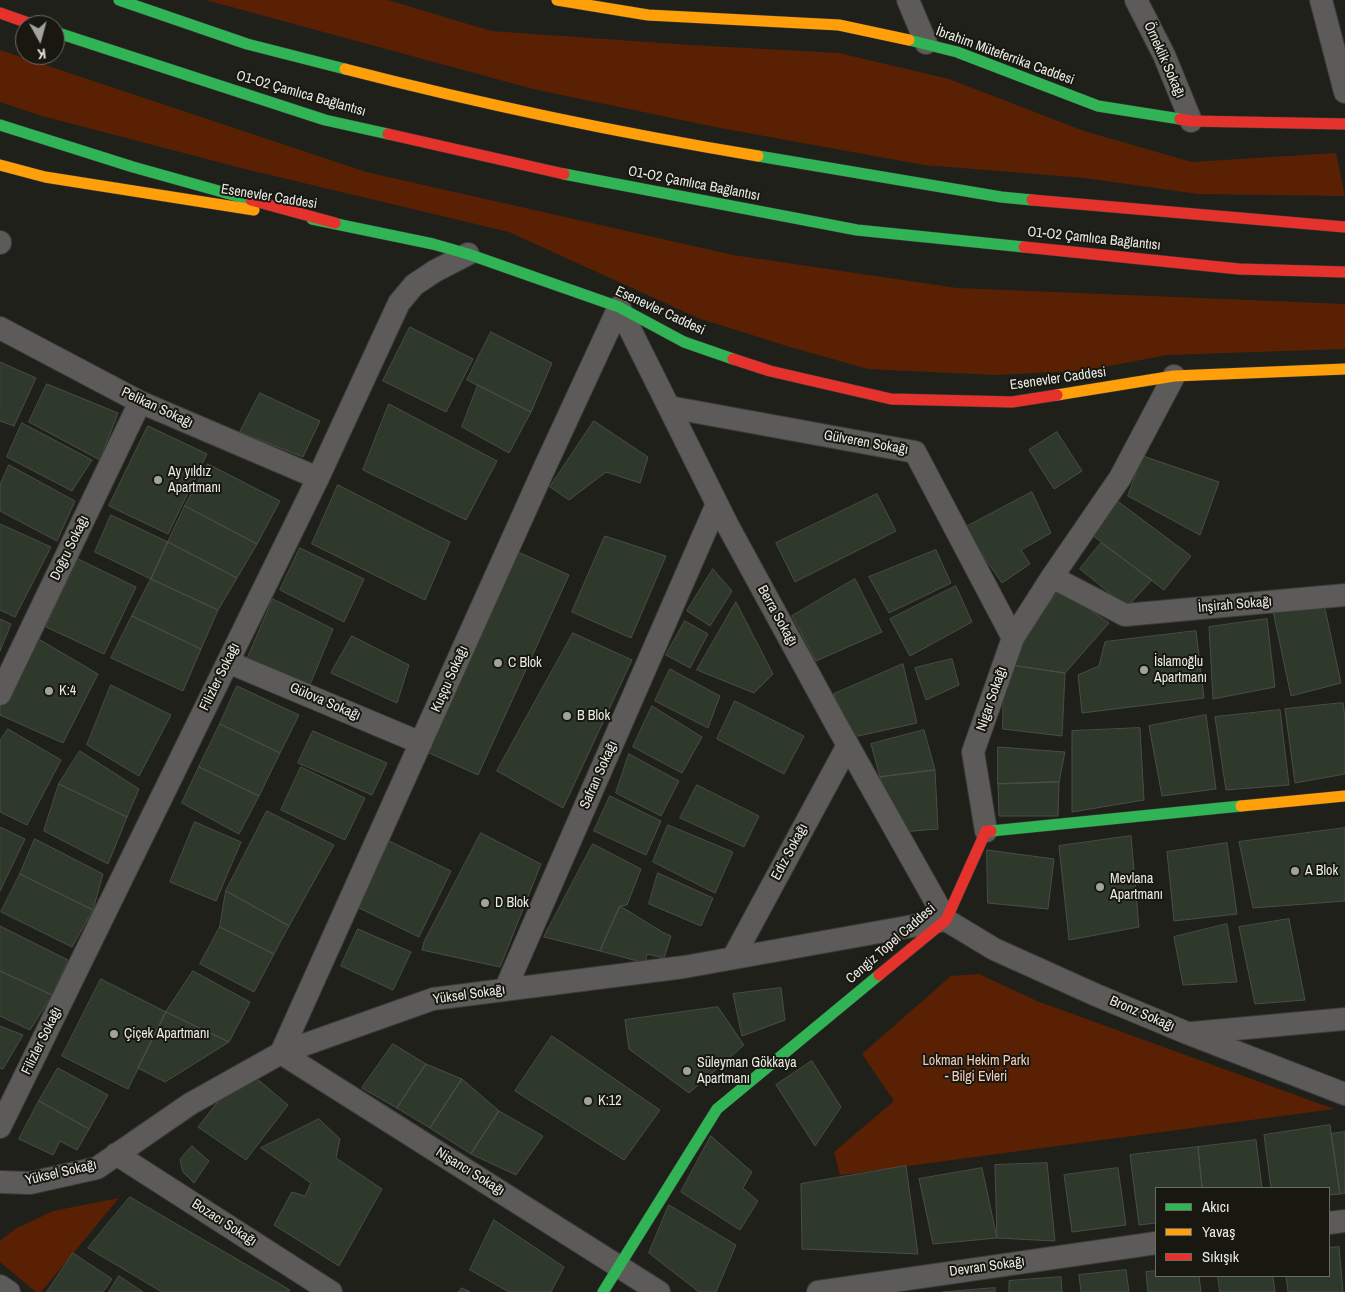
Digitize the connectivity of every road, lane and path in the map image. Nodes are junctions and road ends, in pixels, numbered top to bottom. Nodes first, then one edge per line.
1 (120, 0) edge
2 (557, 0) edge
3 (908, 0) edge
4 (1136, 0) edge
5 (1321, 0) edge
6 (692, 9) edge
7 (0, 13) edge
8 (15, 18) edge
9 (65, 35) edge
10 (926, 43) junction
11 (1345, 92) edge
12 (1191, 121) junction
13 (1345, 124) edge
14 (0, 125) edge
15 (0, 165) edge
16 (335, 223) junction
17 (1345, 227) edge
18 (468, 254) junction
19 (1345, 272) edge
20 (619, 307) junction
21 (0, 328) edge
22 (1345, 369) edge
23 (1174, 376) junction
24 (140, 402) junction
25 (669, 407) junction
26 (318, 478) junction
27 (717, 504) junction
28 (1052, 577) junction
29 (1345, 595) edge
30 (1012, 638) junction
31 (228, 662) junction
32 (0, 694) edge
33 (422, 743) junction
34 (848, 745) junction
35 (1345, 796) edge
36 (986, 831) junction
37 (946, 920) junction
38 (733, 958) junction
39 (504, 990) junction
40 (1345, 1019) edge
41 (1187, 1033) junction
42 (281, 1053) junction
43 (1345, 1094) edge
44 (0, 1127) edge
45 (116, 1154) junction
46 (0, 1182) edge
47 (1345, 1221) edge
48 (1330, 1223) edge
49 (1155, 1243) edge
50 (619, 1267) junction
51 (0, 1286) edge
52 (10, 1292) edge
53 (331, 1292) edge
54 (603, 1292) edge
55 (659, 1292) edge
56 (818, 1292) edge

1 - 17 main road
2 - 6 main road, İbrahim Müteferrika Caddesi
3 - 10 street
4 - 12 street, Örneklik Sokağı
5 - 11 street
6 - 10 main road, İbrahim Müteferrika Caddesi
7 - 8 main road
9 - 19 main road, O1-O2 Çamlıca Bağlantısı
10 - 12 main road, İbrahim Müteferrika Caddesi
12 - 13 main road, İbrahim Müteferrika Caddesi
14 - 16 main road
15 - 16 main road, Esenevler Caddesi
16 - 18 main road, Esenevler Caddesi
18 - 20 main road, Esenevler Caddesi
18 - 26 street, Filizler Sokağı
20 - 23 main road, Esenevler Caddesi
20 - 25 street, Berra Sokağı
20 - 33 street, Kuşçu Sokağı
21 - 24 street, Pelikan Sokağı
22 - 23 main road, Esenevler Caddesi
23 - 28 street, Nigar Sokağı
24 - 26 street, Pelikan Sokağı
24 - 32 street, Doğru Sokağı
25 - 27 street, Berra Sokağı
25 - 30 street, Gülveren Sokağı
26 - 31 street, Filizler Sokağı
27 - 34 street, Berra Sokağı
27 - 39 street, Safran Sokağı
28 - 29 street, İnşirah Sokağı
28 - 30 street, Nigar Sokağı
30 - 36 street, Nigar Sokağı
31 - 33 street, Gülova Sokağı
31 - 44 street, Filizler Sokağı
33 - 42 street, Kuşçu Sokağı
34 - 37 street, Berra Sokağı
34 - 38 street, Ediz Sokağı
35 - 36 main road
36 - 37 main road, Cengiz Topel Caddesi
37 - 38 street, Yüksel Sokağı
37 - 41 street, Bronz Sokağı
37 - 50 main road, Cengiz Topel Caddesi
38 - 39 street, Yüksel Sokağı
39 - 42 street, Yüksel Sokağı
40 - 41 street
41 - 43 street, Bronz Sokağı
42 - 45 street, Yüksel Sokağı
42 - 50 street, Nişancı Sokağı
45 - 46 street, Yüksel Sokağı
45 - 53 street, Bozacı Sokağı
47 - 48 street
49 - 56 street, Devran Sokağı
50 - 54 main road, Cengiz Topel Caddesi
50 - 55 street, Nişancı Sokağı
51 - 52 street

